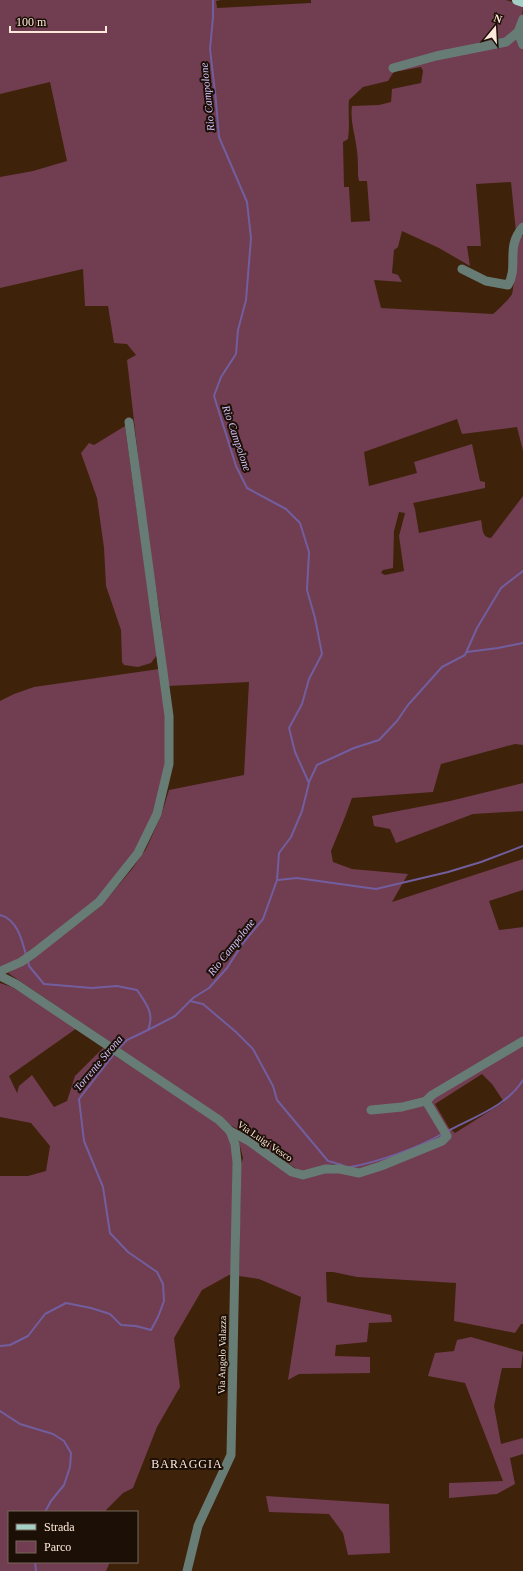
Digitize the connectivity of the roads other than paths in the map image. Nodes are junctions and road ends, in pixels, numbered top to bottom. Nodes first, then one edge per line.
1 (517, 0) edge
2 (523, 2) edge
3 (523, 19) edge
4 (518, 32) junction
5 (523, 45) edge
6 (393, 68) dead end
7 (523, 227) edge
8 (462, 269) dead end
9 (129, 422) dead end
10 (0, 973) edge
11 (0, 976) edge
12 (523, 1041) edge
13 (426, 1101) junction
14 (371, 1110) dead end
15 (230, 1131) junction
16 (187, 1571) edge

1 - 2 main road
3 - 4 street
4 - 5 street
4 - 6 street
7 - 8 street
9 - 10 street
11 - 15 street, Via Luigi Vesco
12 - 13 street
13 - 14 street
13 - 15 street, Via Luigi Vesco
15 - 16 street, Via Angelo Valazza

